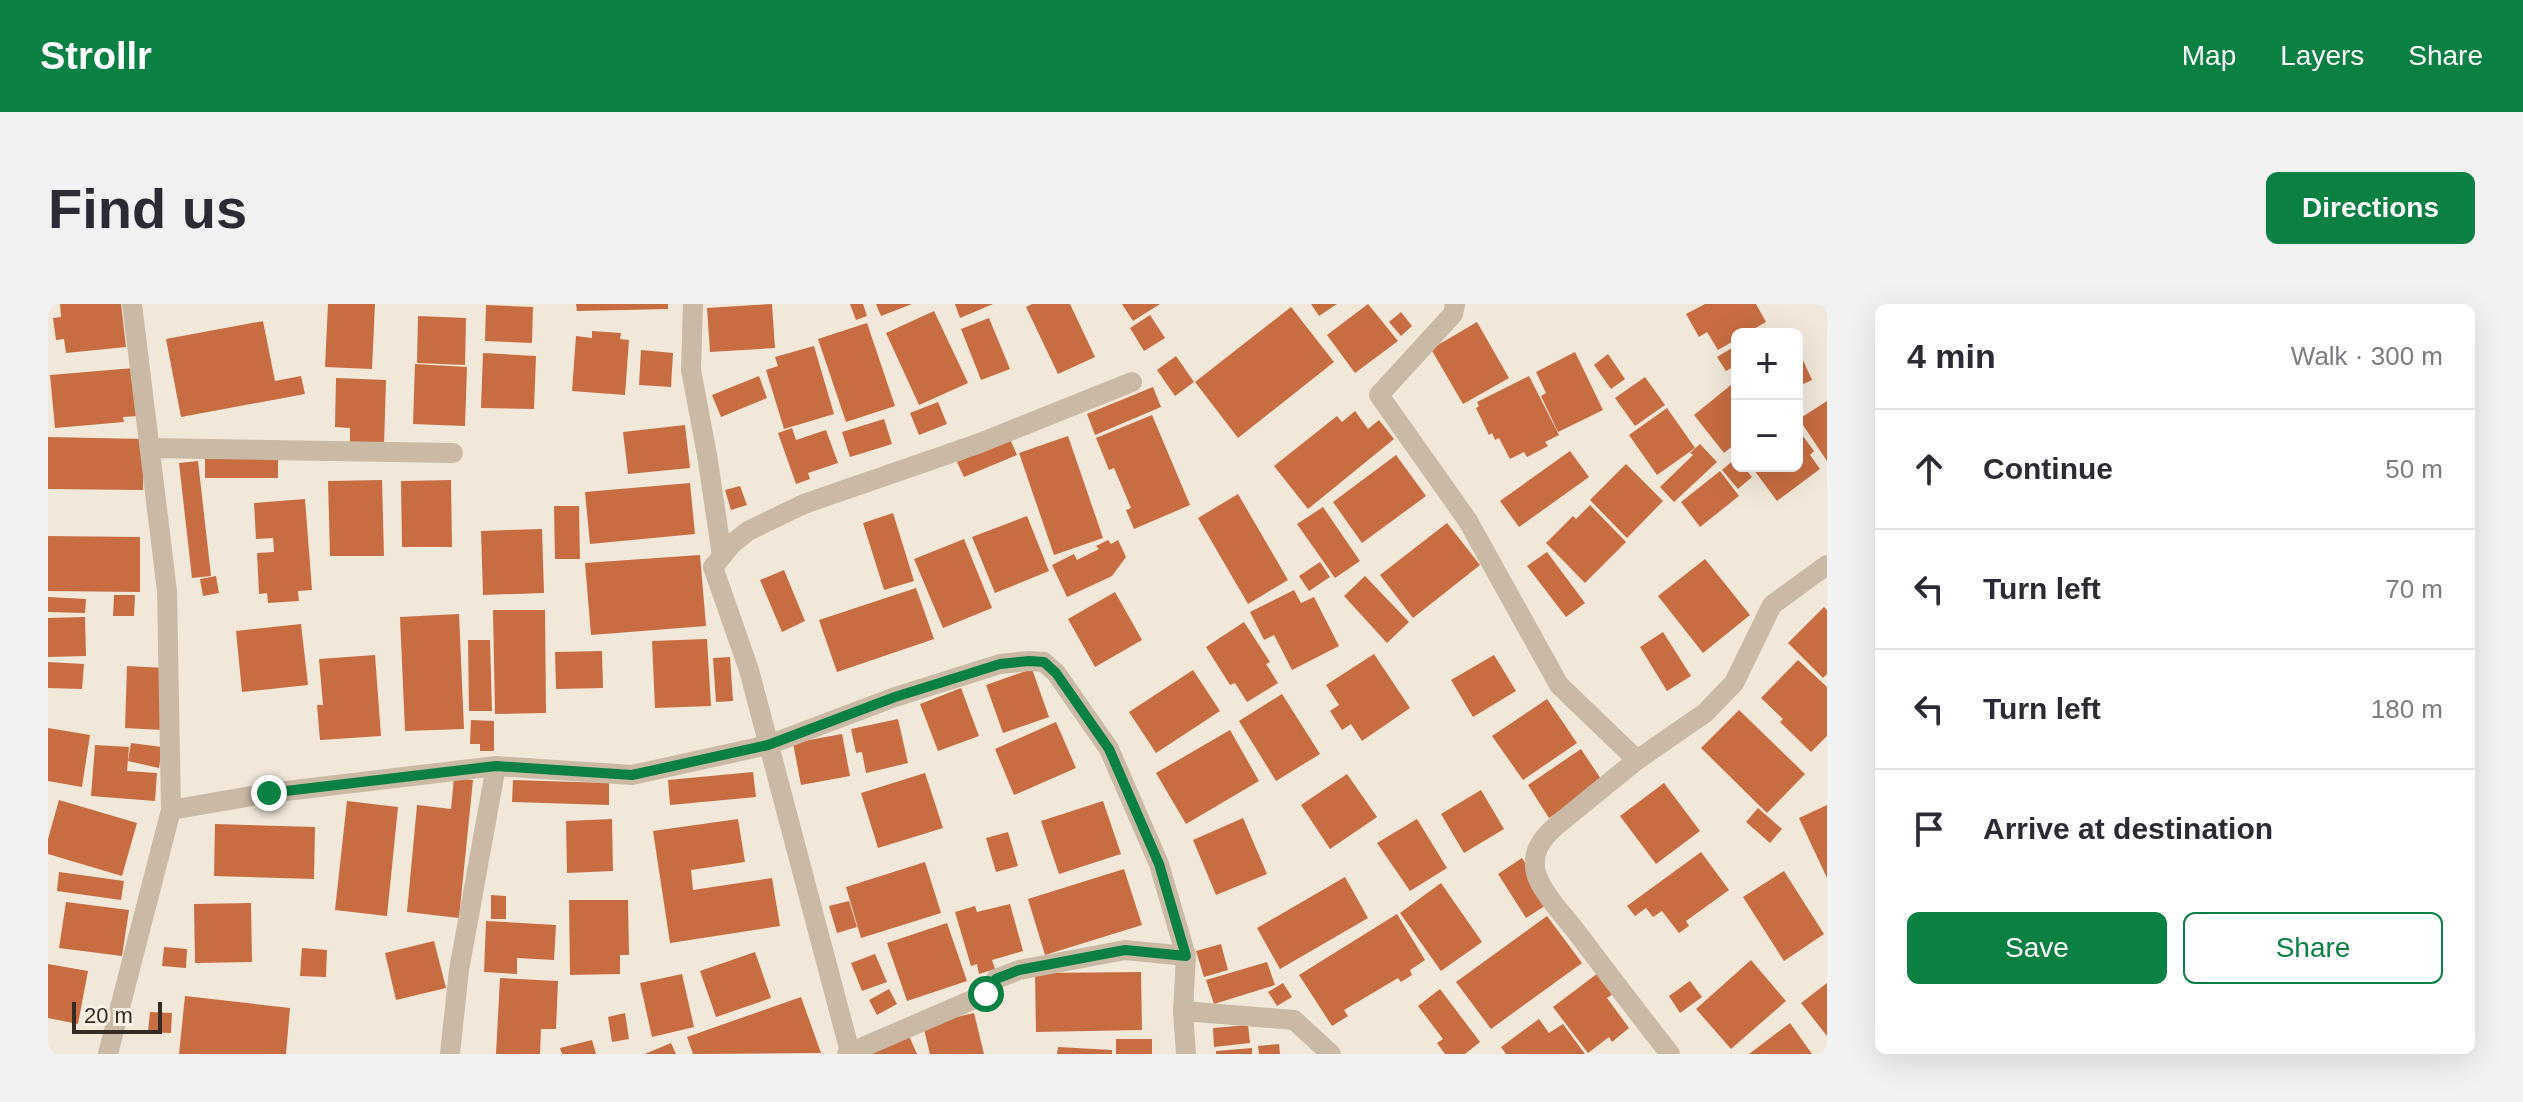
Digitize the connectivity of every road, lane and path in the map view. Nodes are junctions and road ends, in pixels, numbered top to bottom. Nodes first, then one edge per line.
1 (132, 304) edge
2 (693, 304) edge
3 (1455, 304) edge
4 (1132, 382) dead end
5 (150, 448) junction
6 (453, 453) dead end
7 (722, 556) junction
8 (1827, 565) edge
9 (768, 745) junction
10 (1637, 760) junction
11 (496, 766) junction
12 (171, 810) junction
13 (1186, 956) junction
14 (1183, 1011) junction
15 (848, 1053) edge
16 (108, 1054) edge
17 (450, 1054) edge
18 (1186, 1054) edge
19 (1331, 1054) edge
20 (1670, 1054) edge

1 - 5 street
2 - 7 street
3 - 10 street
4 - 7 street
5 - 6 street
5 - 12 street
7 - 9 street
8 - 10 street
9 - 11 street
9 - 13 street
9 - 15 street
10 - 20 street
11 - 12 street
11 - 17 street
12 - 16 street
13 - 14 street
13 - 15 street
14 - 18 street
14 - 19 street

